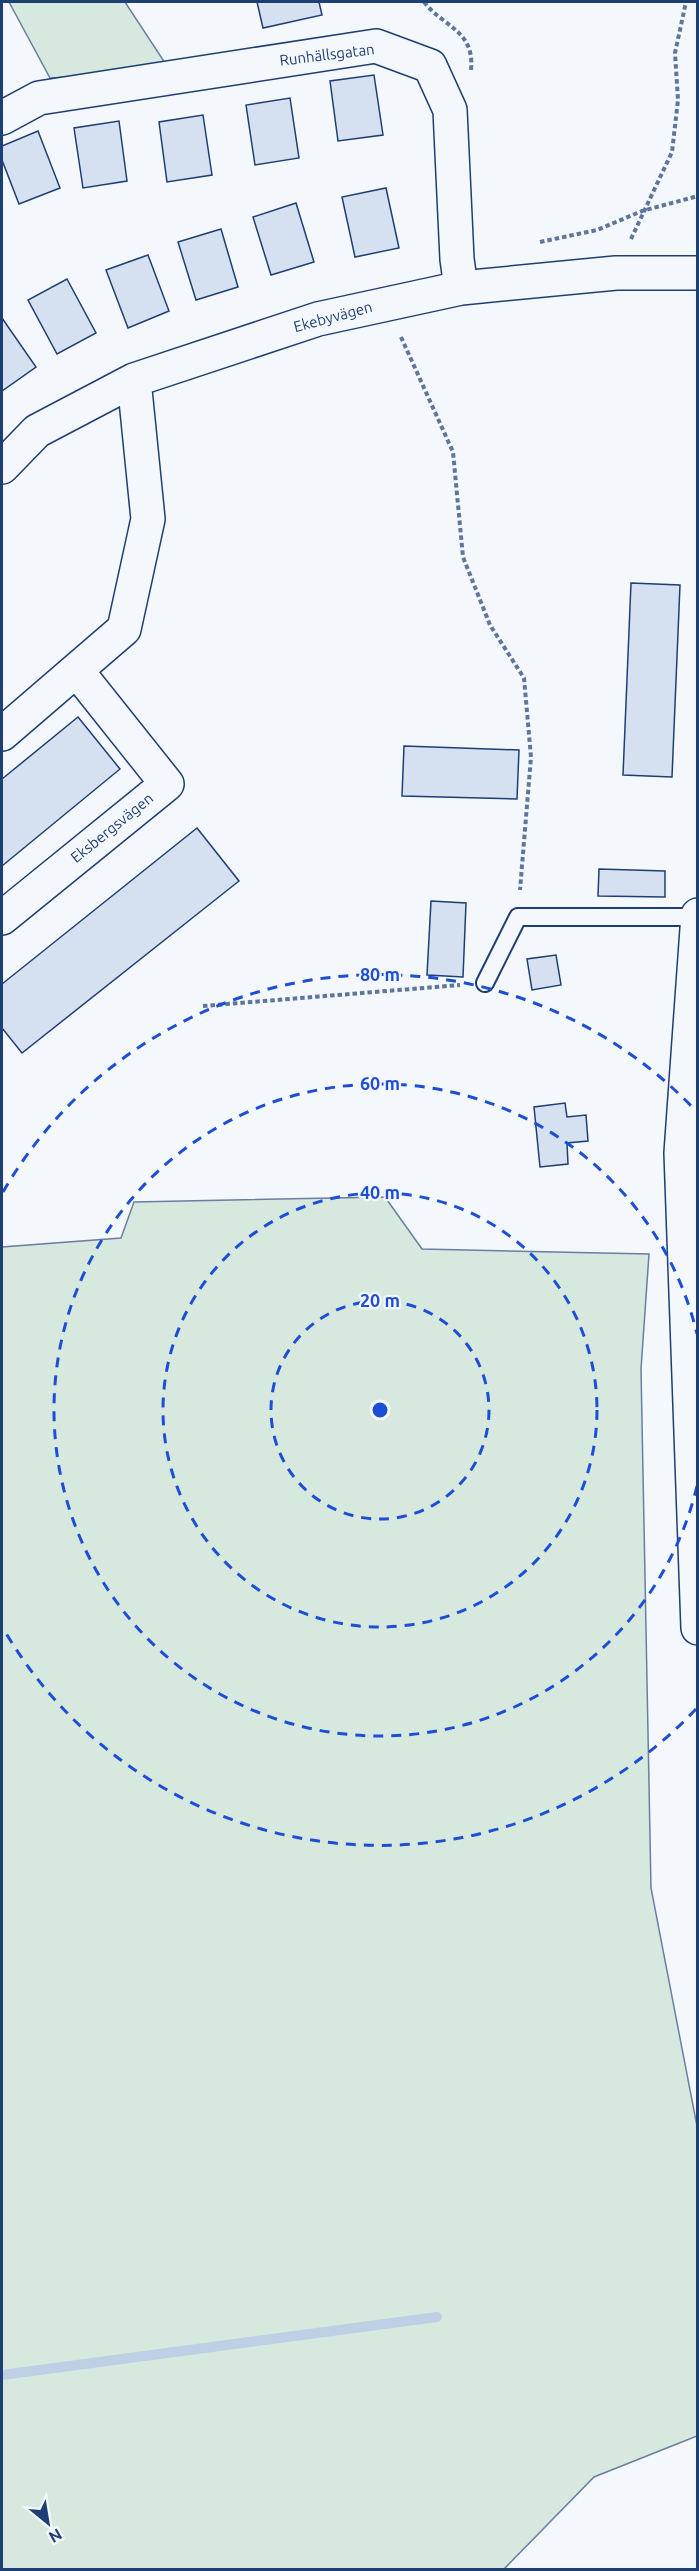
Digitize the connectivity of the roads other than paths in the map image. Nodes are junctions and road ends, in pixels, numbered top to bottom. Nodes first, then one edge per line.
1 (2, 118) edge
2 (698, 273) edge
3 (461, 288) junction
4 (134, 380) junction
5 (2, 467) edge
6 (77, 671) junction
7 (2, 734) edge
8 (697, 916) edge
9 (2, 918) edge
10 (485, 984) road end
11 (698, 1628) edge

1 - 3 street, Runhällsgatan
2 - 3 street, Ekebyvägen
3 - 4 street, Ekebyvägen
4 - 5 street, Ekebyvägen
4 - 6 street
6 - 7 street
6 - 9 street, Eksbergsvägen
8 - 10 lane
8 - 11 street

